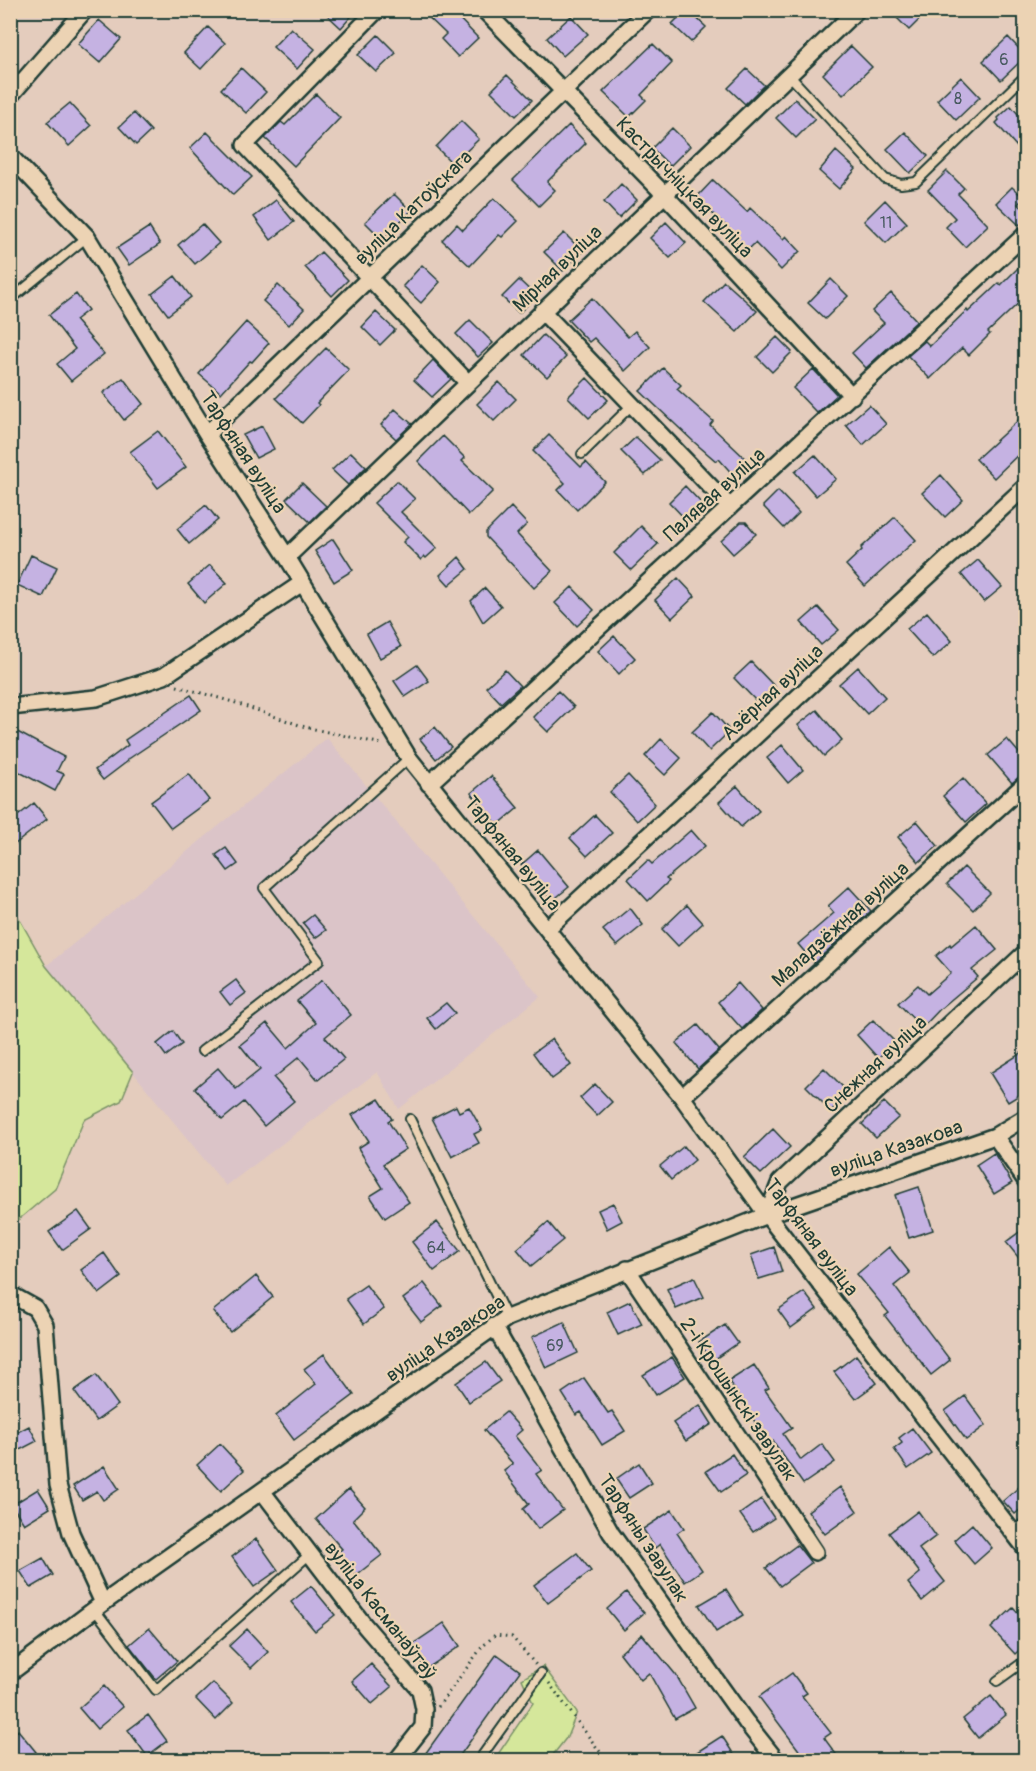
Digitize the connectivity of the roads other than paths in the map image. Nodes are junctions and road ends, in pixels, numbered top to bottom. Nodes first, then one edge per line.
1 (85, 10) edge
2 (377, 10) edge
3 (484, 10) edge
4 (648, 10) edge
5 (857, 10) edge
6 (789, 75) junction
7 (1026, 75) edge
8 (565, 92) junction
9 (10, 96) edge
10 (10, 156) edge
11 (664, 194) junction
12 (1026, 234) edge
13 (87, 237) junction
14 (370, 278) junction
15 (10, 300) edge
16 (542, 311) junction
17 (468, 383) junction
18 (852, 396) junction
19 (632, 405) junction
20 (207, 434) junction
21 (582, 454) dead end
22 (1026, 486) edge
23 (730, 507) junction
24 (287, 557) junction
25 (302, 583) junction
26 (10, 707) edge
27 (407, 754) junction
28 (1026, 783) edge
29 (429, 784) junction
30 (548, 928) junction
31 (1026, 952) edge
32 (202, 1051) dead end
33 (682, 1097) junction
34 (1026, 1117) edge
35 (411, 1119) dead end
36 (995, 1136) junction
37 (1026, 1181) edge
38 (767, 1215) junction
39 (627, 1269) junction
40 (10, 1294) edge
41 (507, 1318) junction
42 (494, 1326) junction
43 (262, 1491) junction
44 (1026, 1521) edge
45 (1012, 1533) junction
46 (1026, 1549) edge
47 (815, 1552) dead end
48 (310, 1554) junction
49 (99, 1606) junction
50 (1026, 1660) edge
51 (10, 1673) edge
52 (541, 1673) dead end
53 (997, 1681) dead end
54 (397, 1761) edge
55 (479, 1761) edge
56 (776, 1761) edge

1 - 9 street
2 - 14 street
3 - 8 street, Кастрычніцкая вуліца
4 - 8 street, вуліца Катоўскага
5 - 6 street, Мірная вуліца
6 - 7 lane
6 - 11 street, Мірная вуліца
8 - 11 street, Кастрычніцкая вуліца
8 - 14 street, вуліца Катоўскага
10 - 13 street, Тарфяная вуліца
11 - 16 street, Мірная вуліца
11 - 18 street, Кастрычніцкая вуліца
12 - 18 street, Палявая вуліца
13 - 15 lane
13 - 20 street, Тарфяная вуліца
14 - 17 street
14 - 20 street, вуліца Катоўскага
16 - 17 street, Мірная вуліца
16 - 19 street
17 - 24 street, Мірная вуліца
18 - 23 street, Палявая вуліца
19 - 21 lane
19 - 23 street
20 - 24 street, Тарфяная вуліца
22 - 30 street, Азёрная вуліца
23 - 29 street, Палявая вуліца
24 - 25 street, Тарфяная вуліца
25 - 26 street
25 - 27 street, Тарфяная вуліца
27 - 29 street, Тарфяная вуліца
27 - 32 lane
28 - 33 street, Маладзёжная вуліца
29 - 30 street, Тарфяная вуліца
30 - 33 street, Тарфяная вуліца
31 - 38 street, Снежная вуліца
33 - 38 street, Тарфяная вуліца
34 - 36 street, вуліца Казакова
35 - 41 lane
36 - 37 street
36 - 38 street, вуліца Казакова
38 - 39 street, вуліца Казакова
38 - 45 street, Тарфяная вуліца
39 - 41 street, вуліца Казакова
39 - 47 street, 2-і Крошынскі завулак
40 - 49 street
41 - 42 street, вуліца Казакова
42 - 43 street, вуліца Казакова
42 - 56 street, Тарфяны завулак
43 - 48 street, вуліца Касманаўтаў
43 - 49 street, вуліца Казакова
44 - 45 lane
45 - 46 street, Тарфяная вуліца
48 - 49 lane
48 - 54 street, вуліца Касманаўтаў
49 - 51 street, вуліца Казакова
50 - 53 lane
52 - 55 lane

